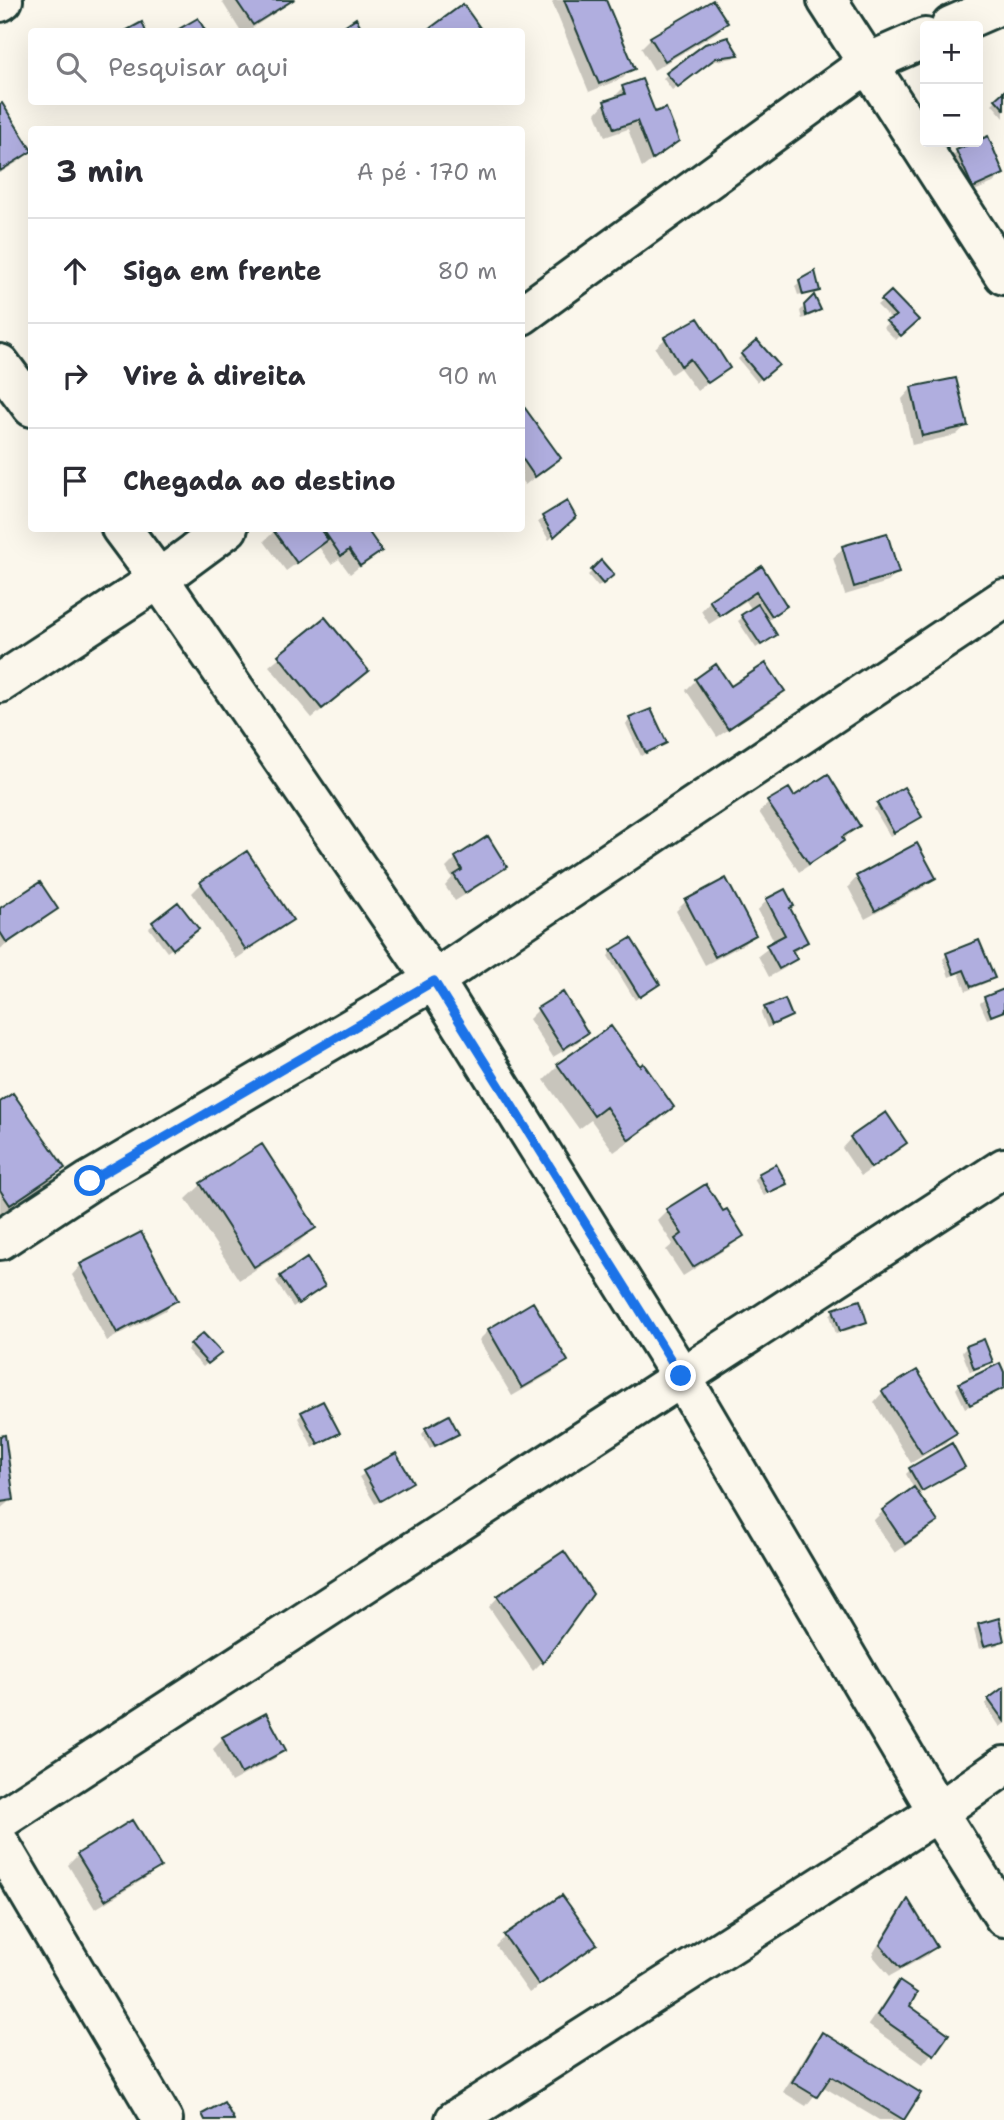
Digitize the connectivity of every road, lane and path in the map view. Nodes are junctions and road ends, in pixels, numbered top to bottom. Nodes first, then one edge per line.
1 (827, 0) edge
2 (1004, 3) edge
3 (963, 21) edge
4 (920, 39) edge
5 (868, 63) junction
6 (1004, 275) edge
7 (525, 313) edge
8 (0, 365) edge
9 (28, 402) edge
10 (124, 532) edge
11 (223, 532) edge
12 (159, 579) junction
13 (1004, 599) edge
14 (0, 683) edge
15 (434, 981) junction
16 (1004, 1168) edge
17 (0, 1240) edge
18 (681, 1376) junction
19 (1004, 1766) edge
20 (938, 1812) junction
21 (0, 1820) edge
22 (0, 1844) edge
23 (1004, 1917) edge
24 (163, 2120) edge
25 (455, 2120) edge

1 - 5 street
2 - 3 street
4 - 5 street
5 - 6 street
5 - 7 street
8 - 9 street
10 - 12 street
11 - 12 street
12 - 14 street
12 - 15 street
13 - 15 street
15 - 17 street
15 - 18 street
16 - 18 street
18 - 20 street
18 - 21 street
19 - 20 street
20 - 23 street
20 - 25 street
22 - 24 street

